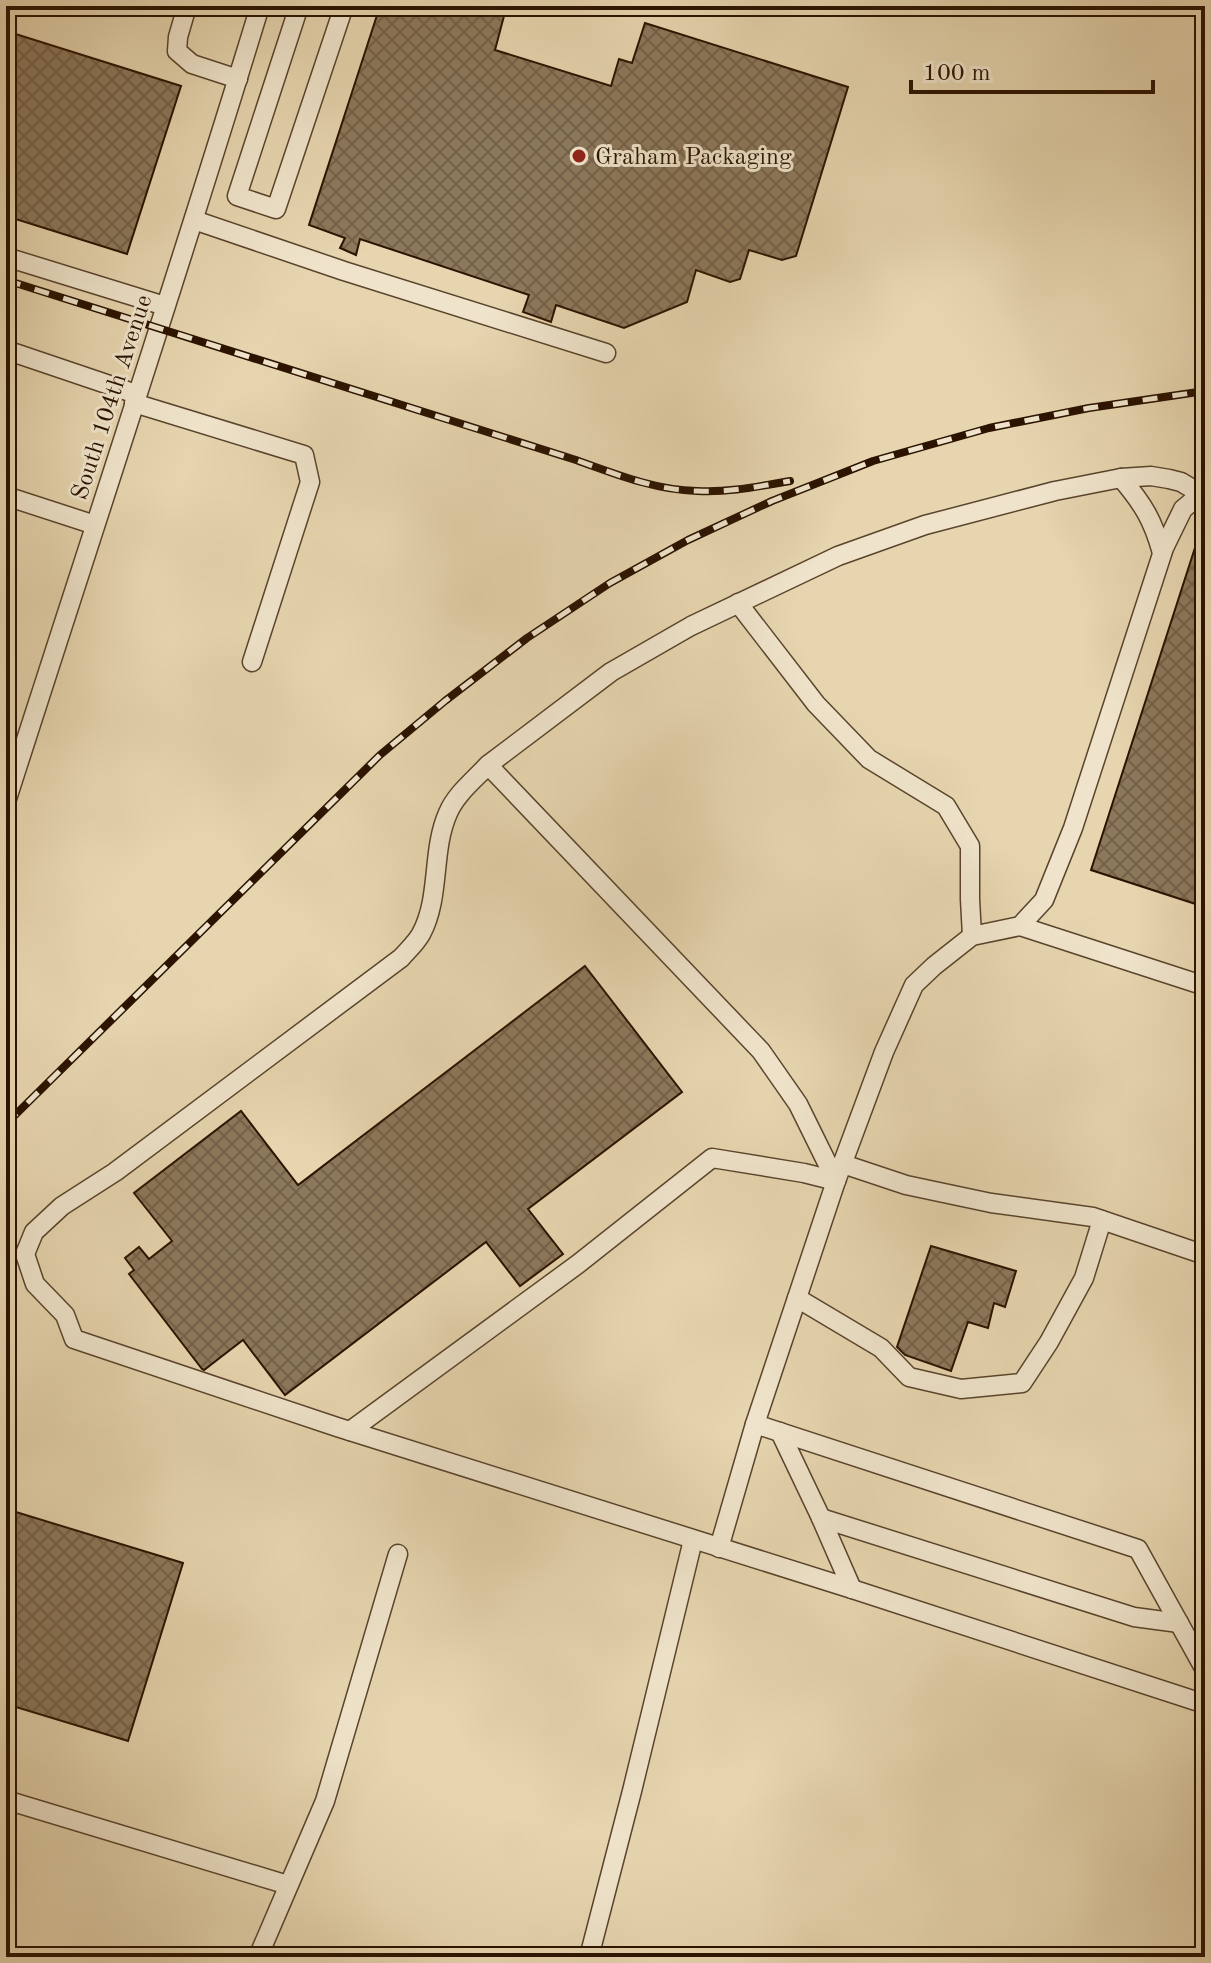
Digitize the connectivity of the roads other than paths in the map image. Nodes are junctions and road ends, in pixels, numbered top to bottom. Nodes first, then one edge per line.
1 (187, 6) edge
2 (260, 6) edge
3 (299, 6) edge
4 (344, 6) edge
5 (238, 79) junction
6 (247, 219) junction
7 (194, 220) junction
8 (6, 257) edge
9 (165, 306) junction
10 (6, 350) edge
11 (606, 353) dead end
12 (135, 398) junction
13 (1121, 478) junction
14 (1203, 495) edge
15 (12, 498) dead end
16 (95, 525) junction
17 (1162, 553) junction
18 (738, 603) junction
19 (252, 662) dead end
20 (14, 751) edge
21 (488, 765) junction
22 (6, 802) edge
23 (1020, 926) junction
24 (972, 936) junction
25 (1205, 986) edge
26 (840, 1172) junction
27 (1102, 1220) junction
28 (1205, 1255) edge
29 (797, 1298) junction
30 (755, 1424) junction
31 (350, 1431) junction
32 (780, 1432) junction
33 (821, 1518) junction
34 (693, 1540) junction
35 (719, 1548) junction
36 (398, 1554) dead end
37 (852, 1589) junction
38 (1179, 1623) junction
39 (1205, 1670) edge
40 (1205, 1704) edge
41 (6, 1800) edge
42 (288, 1885) junction
43 (258, 1957) edge
44 (589, 1957) edge

1 - 5 street
2 - 5 street, South 104th Avenue
3 - 6 street
4 - 6 street
5 - 7 street, South 104th Avenue
6 - 7 street
6 - 11 street
7 - 9 street, South 104th Avenue
8 - 9 street
9 - 12 street, South 104th Avenue
10 - 12 street
12 - 16 street, South 104th Avenue
12 - 19 street
13 - 14 street
13 - 17 street
13 - 18 street
14 - 17 street
15 - 16 street
16 - 20 street, South 104th Avenue
17 - 23 street
18 - 21 street
18 - 24 street
20 - 22 street, South 104th Avenue
21 - 26 street
21 - 31 street
23 - 24 street
23 - 25 street
24 - 26 street
26 - 27 street
26 - 29 street
26 - 31 street
27 - 28 street
27 - 29 street
29 - 30 street
30 - 32 street
30 - 35 street
31 - 34 street
32 - 33 street
32 - 38 street
33 - 37 street
33 - 38 street
34 - 35 street
34 - 44 street
35 - 37 street
36 - 42 street
37 - 40 street
38 - 39 street
41 - 42 street
42 - 43 street

